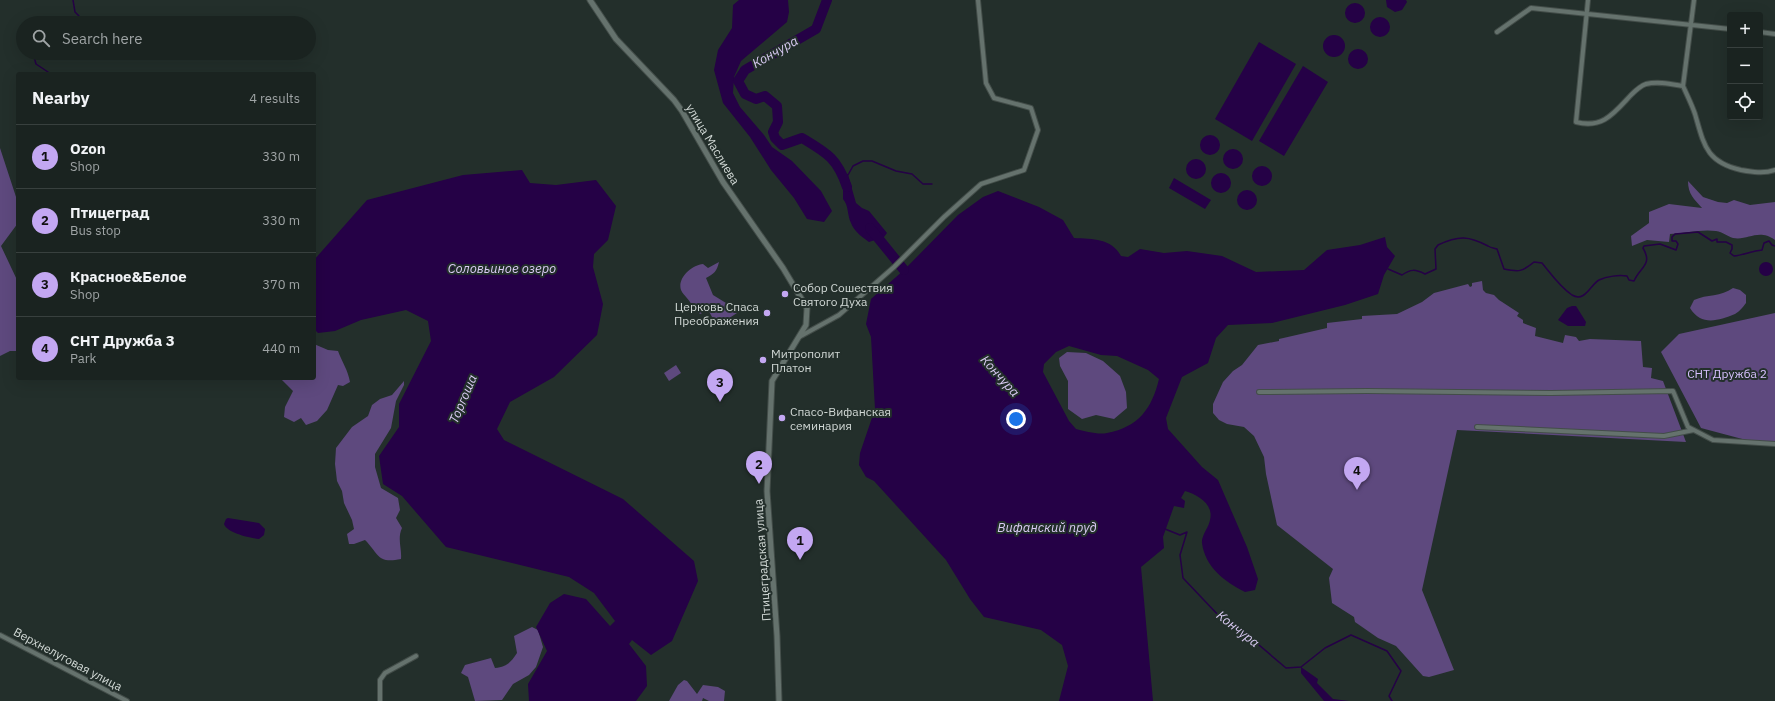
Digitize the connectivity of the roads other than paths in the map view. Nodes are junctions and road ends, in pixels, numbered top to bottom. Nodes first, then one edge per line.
1 (590, 0) edge
2 (978, 0) edge
3 (1588, 0) edge
4 (1694, 0) edge
5 (1586, 13) junction
6 (1692, 26) junction
7 (1727, 29) edge
8 (1497, 32) dead end
9 (1763, 32) edge
10 (1775, 34) edge
11 (1684, 86) junction
12 (1775, 170) edge
13 (807, 308) joint
14 (799, 337) junction
15 (1258, 392) dead end
16 (1476, 427) dead end
17 (1694, 430) junction
18 (1775, 444) edge
19 (0, 635) edge
20 (416, 656) dead end
21 (127, 701) edge
22 (380, 701) edge
23 (779, 701) edge

1 - 13 street, улица Маслиева
2 - 14 street
3 - 5 street
4 - 6 street
5 - 6 street
5 - 8 street
5 - 11 street
6 - 7 street
6 - 11 street
9 - 10 street
11 - 12 street
13 - 14 street, Птицеградская улица
14 - 23 street, Птицеградская улица
15 - 17 street
16 - 17 street
17 - 18 street
19 - 21 street, Верхнелуговая улица
20 - 22 street

